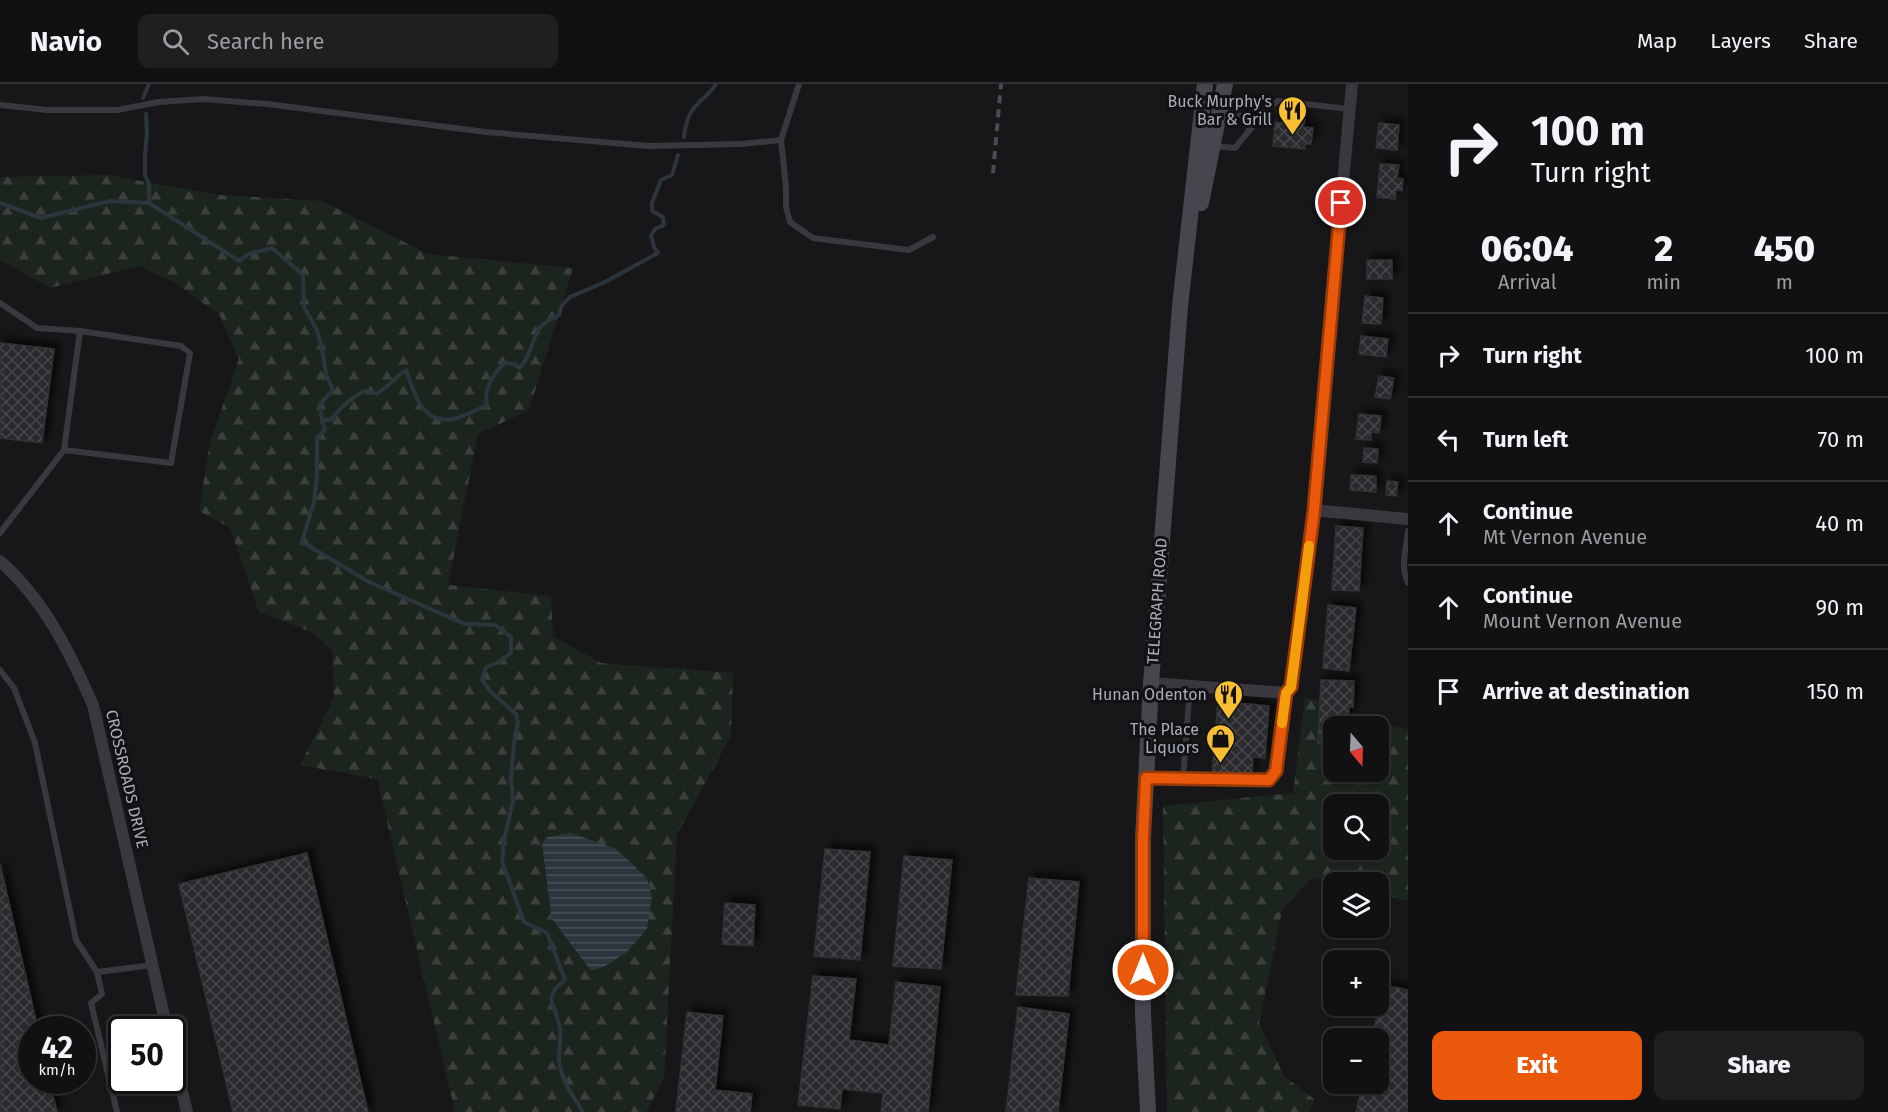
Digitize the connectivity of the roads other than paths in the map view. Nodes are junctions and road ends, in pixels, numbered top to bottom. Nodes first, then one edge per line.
1 (799, 84) edge
2 (1205, 84) edge
3 (1226, 84) edge
4 (1352, 84) edge
5 (0, 105) edge
6 (1220, 109) junction
7 (1350, 109) junction
8 (1249, 131) junction
9 (781, 140) junction
10 (1213, 146) junction
11 (933, 237) dead end
12 (0, 303) edge
13 (1180, 306) junction
14 (80, 332) junction
15 (64, 450) junction
16 (1314, 510) junction
17 (1408, 519) edge
18 (1408, 531) edge
19 (0, 533) edge
20 (0, 561) edge
21 (1408, 583) edge
22 (0, 670) edge
23 (1151, 683) junction
24 (1191, 686) junction
25 (1288, 690) junction
26 (1146, 778) junction
27 (1183, 779) junction
28 (153, 965) junction
29 (97, 972) junction
30 (165, 1016) edge
31 (183, 1094) edge
32 (117, 1112) edge
33 (187, 1112) edge
34 (1148, 1112) edge

1 - 9 lane
2 - 13 main road, TELEGRAPH ROAD
3 - 6 main road, TELEGRAPH ROAD
4 - 7 street
5 - 9 lane
6 - 8 lane
6 - 10 main road, TELEGRAPH ROAD
7 - 8 lane
7 - 16 street
8 - 10 lane
9 - 11 lane
10 - 13 main road, TELEGRAPH ROAD
12 - 14 lane
13 - 23 main road, TELEGRAPH ROAD
14 - 15 lane
14 - 15 lane
15 - 19 lane
16 - 17 street
16 - 25 street
18 - 21 lane
20 - 28 street, CROSSROADS DRIVE
22 - 29 lane
23 - 24 street
23 - 26 main road, TELEGRAPH ROAD
24 - 25 street
24 - 27 lane
25 - 27 lane
26 - 27 lane
26 - 34 main road, TELEGRAPH ROAD
28 - 29 lane
28 - 30 street, CROSSROADS DRIVE
29 - 32 lane
31 - 33 street

